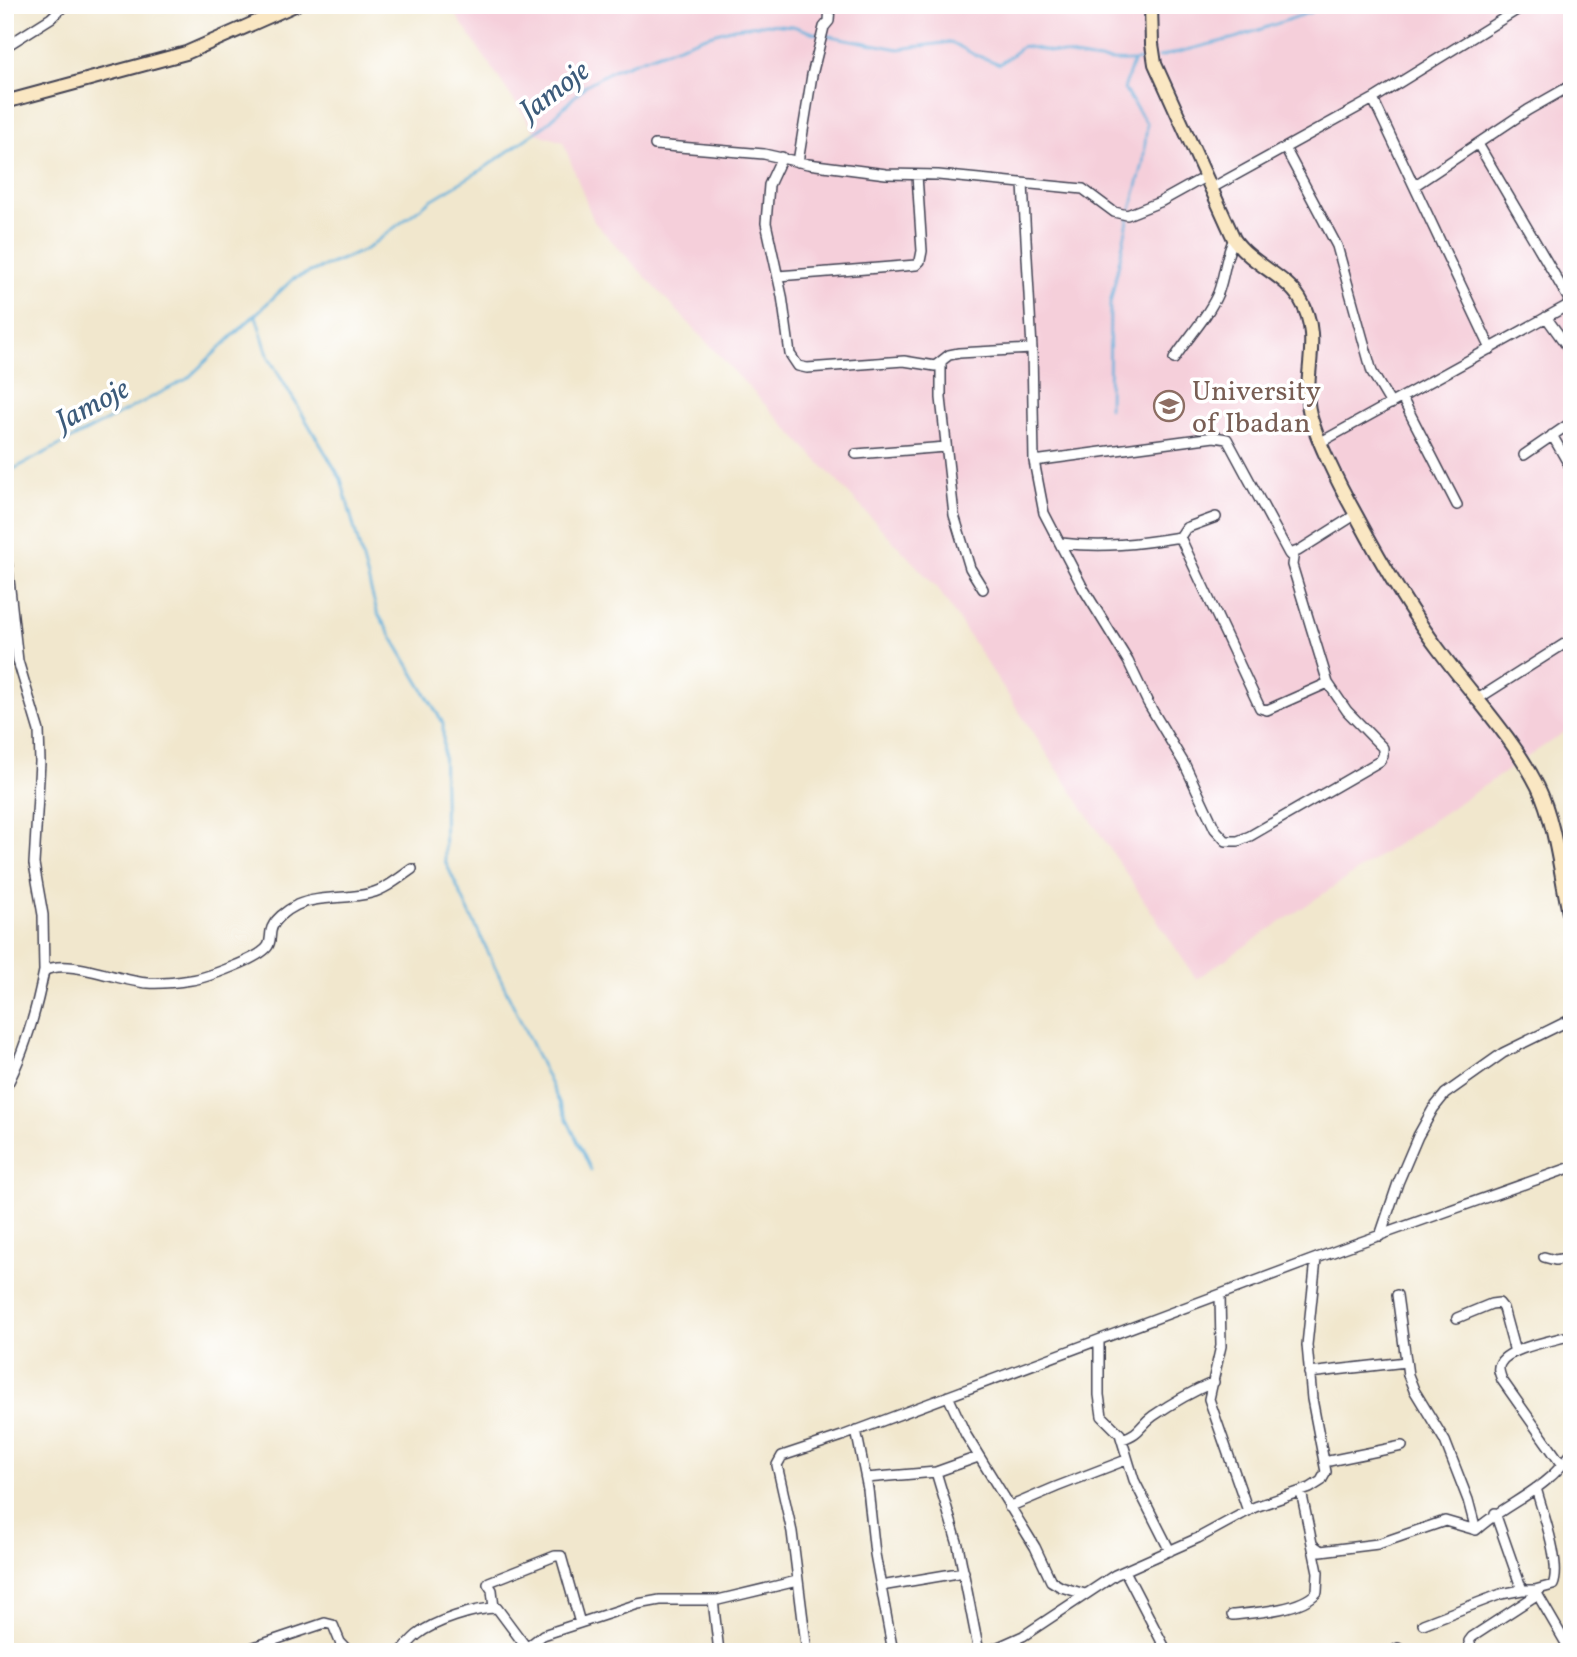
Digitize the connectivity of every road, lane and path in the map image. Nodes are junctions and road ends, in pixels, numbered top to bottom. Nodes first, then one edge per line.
1 (65, 5) edge
2 (295, 5) edge
3 (830, 5) edge
4 (1151, 5) edge
5 (1525, 5) edge
6 (5, 47) edge
7 (1572, 85) edge
8 (1373, 99) junction
9 (5, 102) edge
10 (1478, 144) junction
11 (655, 145) dead end
12 (1285, 148) junction
13 (782, 157) junction
14 (798, 162) junction
15 (917, 175) junction
16 (1207, 183) junction
17 (1023, 184) junction
18 (1414, 186) junction
19 (1234, 239) junction
20 (778, 276) junction
21 (1571, 303) edge
22 (1546, 317) junction
23 (1032, 349) junction
24 (1491, 349) junction
25 (1572, 353) edge
26 (1174, 359) dead end
27 (941, 362) junction
28 (1402, 398) junction
29 (1391, 404) junction
30 (1572, 422) edge
31 (1552, 435) junction
32 (1321, 442) junction
33 (946, 447) junction
34 (856, 454) dead end
35 (1524, 455) dead end
36 (1034, 461) junction
37 (1572, 470) edge
38 (1457, 505) dead end
39 (1356, 515) junction
40 (1216, 517) dead end
41 (1180, 537) junction
42 (1061, 543) junction
43 (5, 544) edge
44 (1289, 554) junction
45 (983, 589) dead end
46 (1572, 639) edge
47 (1328, 682) junction
48 (1476, 700) junction
49 (412, 869) dead end
50 (1572, 926) edge
51 (44, 971) junction
52 (1572, 1019) edge
53 (5, 1089) edge
54 (1572, 1167) edge
55 (1380, 1236) junction
56 (1572, 1256) edge
57 (1544, 1257) dead end
58 (1316, 1259) junction
59 (1220, 1295) junction
60 (1398, 1295) dead end
61 (1457, 1318) dead end
62 (1572, 1335) edge
63 (1099, 1340) junction
64 (1515, 1352) junction
65 (1406, 1362) junction
66 (1309, 1373) junction
67 (1214, 1382) junction
68 (1199, 1388) junction
69 (1209, 1395) junction
70 (948, 1396) junction
71 (856, 1430) junction
72 (1122, 1439) junction
73 (1402, 1446) dead end
74 (1572, 1453) edge
75 (978, 1457) junction
76 (1126, 1460) junction
77 (1324, 1462) junction
78 (1562, 1465) junction
79 (936, 1472) junction
80 (866, 1478) junction
81 (1535, 1488) junction
82 (1301, 1491) junction
83 (1009, 1507) junction
84 (1248, 1511) junction
85 (1495, 1513) junction
86 (1476, 1530) junction
87 (1314, 1546) junction
88 (1170, 1551) junction
89 (1125, 1571) junction
90 (964, 1572) junction
91 (797, 1581) junction
92 (881, 1586) junction
93 (1522, 1590) junction
94 (1536, 1592) junction
95 (1085, 1594) junction
96 (713, 1600) junction
97 (494, 1608) junction
98 (1232, 1615) dead end
99 (580, 1623) junction
100 (1423, 1624) dead end
101 (528, 1649) edge
102 (245, 1650) edge
103 (349, 1652) edge
104 (401, 1652) edge
105 (719, 1652) edge
106 (807, 1652) edge
107 (894, 1652) edge
108 (979, 1652) edge
109 (987, 1652) edge
110 (1167, 1652) edge
111 (1392, 1652) edge
112 (1405, 1652) edge
113 (1473, 1652) edge
114 (1571, 1652) edge

1 - 6 street
2 - 9 street
3 - 14 street
4 - 16 street
5 - 8 street
7 - 10 street
8 - 12 street
8 - 18 street
10 - 18 street
10 - 21 street
11 - 13 street
12 - 16 street
12 - 29 street
13 - 14 street
13 - 20 street
14 - 15 street
15 - 17 street
15 - 20 street
16 - 17 street
16 - 19 street
17 - 23 street
18 - 24 street
19 - 26 street
19 - 32 street
20 - 27 street
21 - 22 street
22 - 24 street
22 - 25 street
23 - 27 street
23 - 36 street
24 - 28 street
27 - 33 street
28 - 29 street
28 - 38 street
29 - 32 street
30 - 31 street
31 - 35 street
31 - 37 street
32 - 39 street
33 - 34 street
33 - 45 street
36 - 42 street
36 - 44 street
39 - 44 street
39 - 48 street
40 - 41 street
41 - 42 street
41 - 47 street
42 - 47 street
43 - 51 street
44 - 47 street
46 - 48 street
48 - 50 street
49 - 51 street
51 - 53 street
52 - 55 street
54 - 55 street
55 - 58 street
56 - 57 street
58 - 59 street
58 - 66 street
59 - 63 street
59 - 67 street
60 - 65 street
61 - 64 street
62 - 64 street
63 - 70 street
63 - 72 street
64 - 78 street
65 - 66 street
65 - 86 street
66 - 77 street
67 - 68 street
67 - 69 street
68 - 69 street
68 - 72 street
69 - 84 street
70 - 71 street
70 - 75 street
71 - 80 street
71 - 91 street
72 - 76 street
73 - 77 street
74 - 78 street
75 - 79 street
75 - 83 street
76 - 83 street
76 - 88 street
77 - 82 street
78 - 81 street
79 - 80 street
79 - 90 street
80 - 92 street
81 - 85 street
81 - 94 street
82 - 84 street
82 - 87 street
83 - 95 street
84 - 88 street
85 - 86 street
85 - 93 street
86 - 87 street
87 - 98 street
88 - 89 street
89 - 95 street
89 - 110 street
90 - 92 street
90 - 108 street
91 - 96 street
91 - 106 street
92 - 107 street
93 - 94 street
93 - 100 street
94 - 113 street
94 - 114 street
95 - 109 street
96 - 99 street
96 - 105 street
97 - 99 street
97 - 101 street
97 - 104 street
99 - 101 street
102 - 103 street
111 - 112 street

